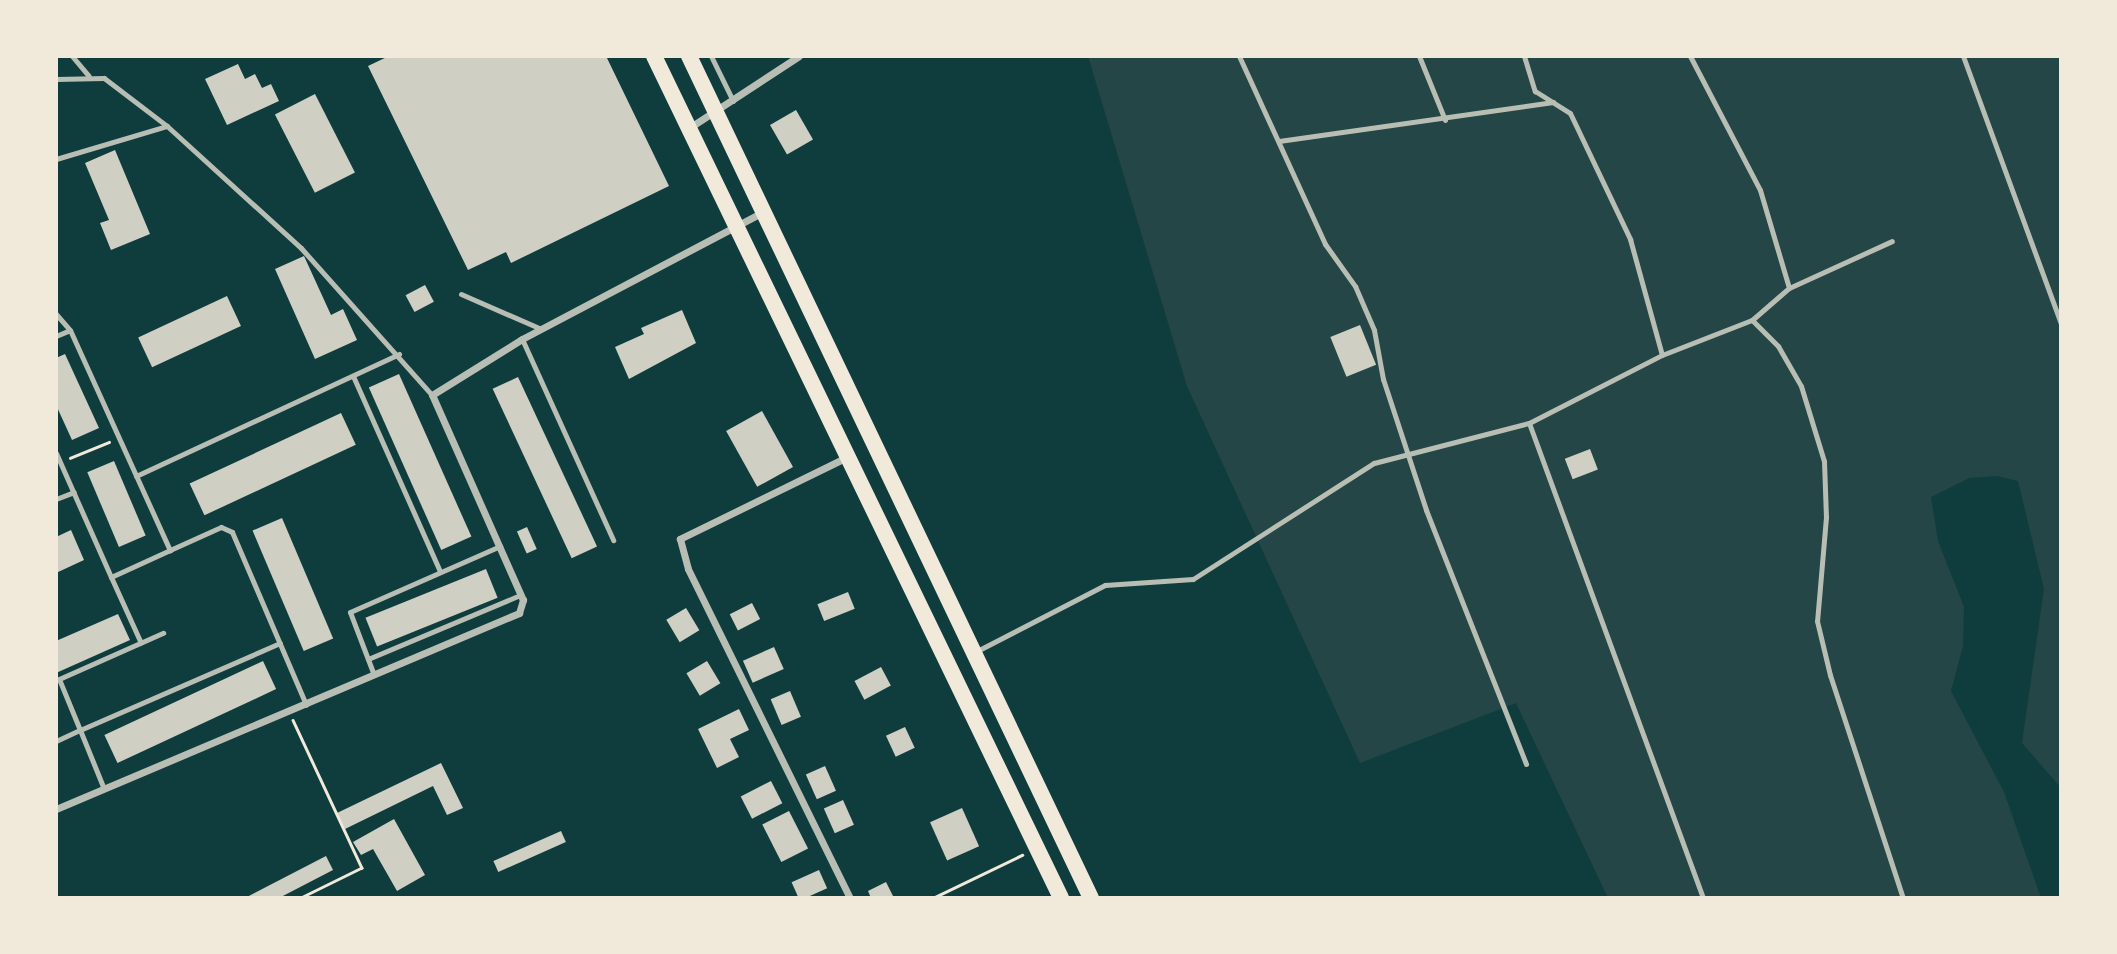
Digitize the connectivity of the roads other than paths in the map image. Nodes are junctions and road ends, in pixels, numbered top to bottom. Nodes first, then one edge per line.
1 (72, 56) edge
2 (654, 56) edge
3 (689, 56) edge
4 (711, 56) edge
5 (799, 56) edge
6 (1239, 56) edge
7 (1419, 56) edge
8 (1524, 56) edge
9 (1690, 56) edge
10 (1963, 56) edge
11 (89, 76) junction
12 (56, 79) edge
13 (733, 101) junction
14 (1553, 102) junction
15 (716, 113) junction
16 (1445, 120) junction
17 (167, 126) junction
18 (689, 129) junction
19 (1279, 141) junction
20 (56, 159) edge
21 (763, 212) junction
22 (734, 224) junction
23 (1892, 241) dead end
24 (1789, 288) junction
25 (461, 293) dead end
26 (56, 314) edge
27 (1752, 320) junction
28 (2061, 324) edge
29 (541, 329) junction
30 (70, 330) junction
31 (56, 336) edge
32 (522, 339) junction
33 (399, 354) junction
34 (1662, 355) junction
35 (354, 376) junction
36 (432, 395) junction
37 (1529, 423) junction
38 (56, 453) edge
39 (1408, 456) junction
40 (845, 458) junction
41 (136, 476) junction
42 (74, 492) junction
43 (56, 499) edge
44 (613, 540) dead end
45 (500, 546) junction
46 (170, 550) junction
47 (440, 571) junction
48 (111, 577) junction
49 (520, 595) junction
50 (163, 633) dead end
51 (141, 643) junction
52 (280, 643) junction
53 (971, 654) junction
54 (368, 659) junction
55 (375, 677) junction
56 (57, 680) edge
57 (306, 705) junction
58 (80, 730) junction
59 (56, 741) edge
60 (1526, 764) dead end
61 (104, 789) junction
62 (56, 809) edge
63 (850, 898) edge
64 (1061, 898) edge
65 (1091, 898) edge
66 (1703, 898) edge
67 (1903, 898) edge

1 - 11 lane
2 - 18 highway
3 - 15 highway
4 - 13 lane
5 - 13 street
6 - 19 lane
7 - 16 lane
8 - 14 lane
9 - 24 lane
10 - 28 lane
11 - 12 lane
11 - 17 lane
13 - 15 street
14 - 16 lane
14 - 34 lane
15 - 18 street
15 - 21 highway
16 - 19 lane
17 - 20 lane
17 - 33 lane
18 - 22 highway
19 - 39 lane
21 - 22 street
21 - 53 highway
22 - 29 street
22 - 40 highway
23 - 24 lane
24 - 27 lane
25 - 29 lane
26 - 30 lane
27 - 34 lane
27 - 67 lane
29 - 32 street
30 - 31 lane
30 - 41 lane
32 - 36 street
32 - 44 lane
33 - 35 lane
33 - 36 lane
34 - 37 lane
35 - 41 lane
35 - 47 lane
36 - 45 street
37 - 39 lane
37 - 66 lane
38 - 42 lane
39 - 53 lane
39 - 60 lane
40 - 63 street
40 - 64 highway
41 - 46 lane
42 - 43 lane
42 - 48 lane
45 - 47 lane
45 - 49 street
46 - 48 lane
46 - 52 lane
47 - 54 lane
48 - 51 lane
49 - 54 lane
49 - 55 street
50 - 51 lane
51 - 56 lane
52 - 57 lane
52 - 58 lane
53 - 65 highway
54 - 55 lane
55 - 57 street
56 - 58 lane
57 - 61 street
58 - 59 lane
58 - 61 lane
61 - 62 street

